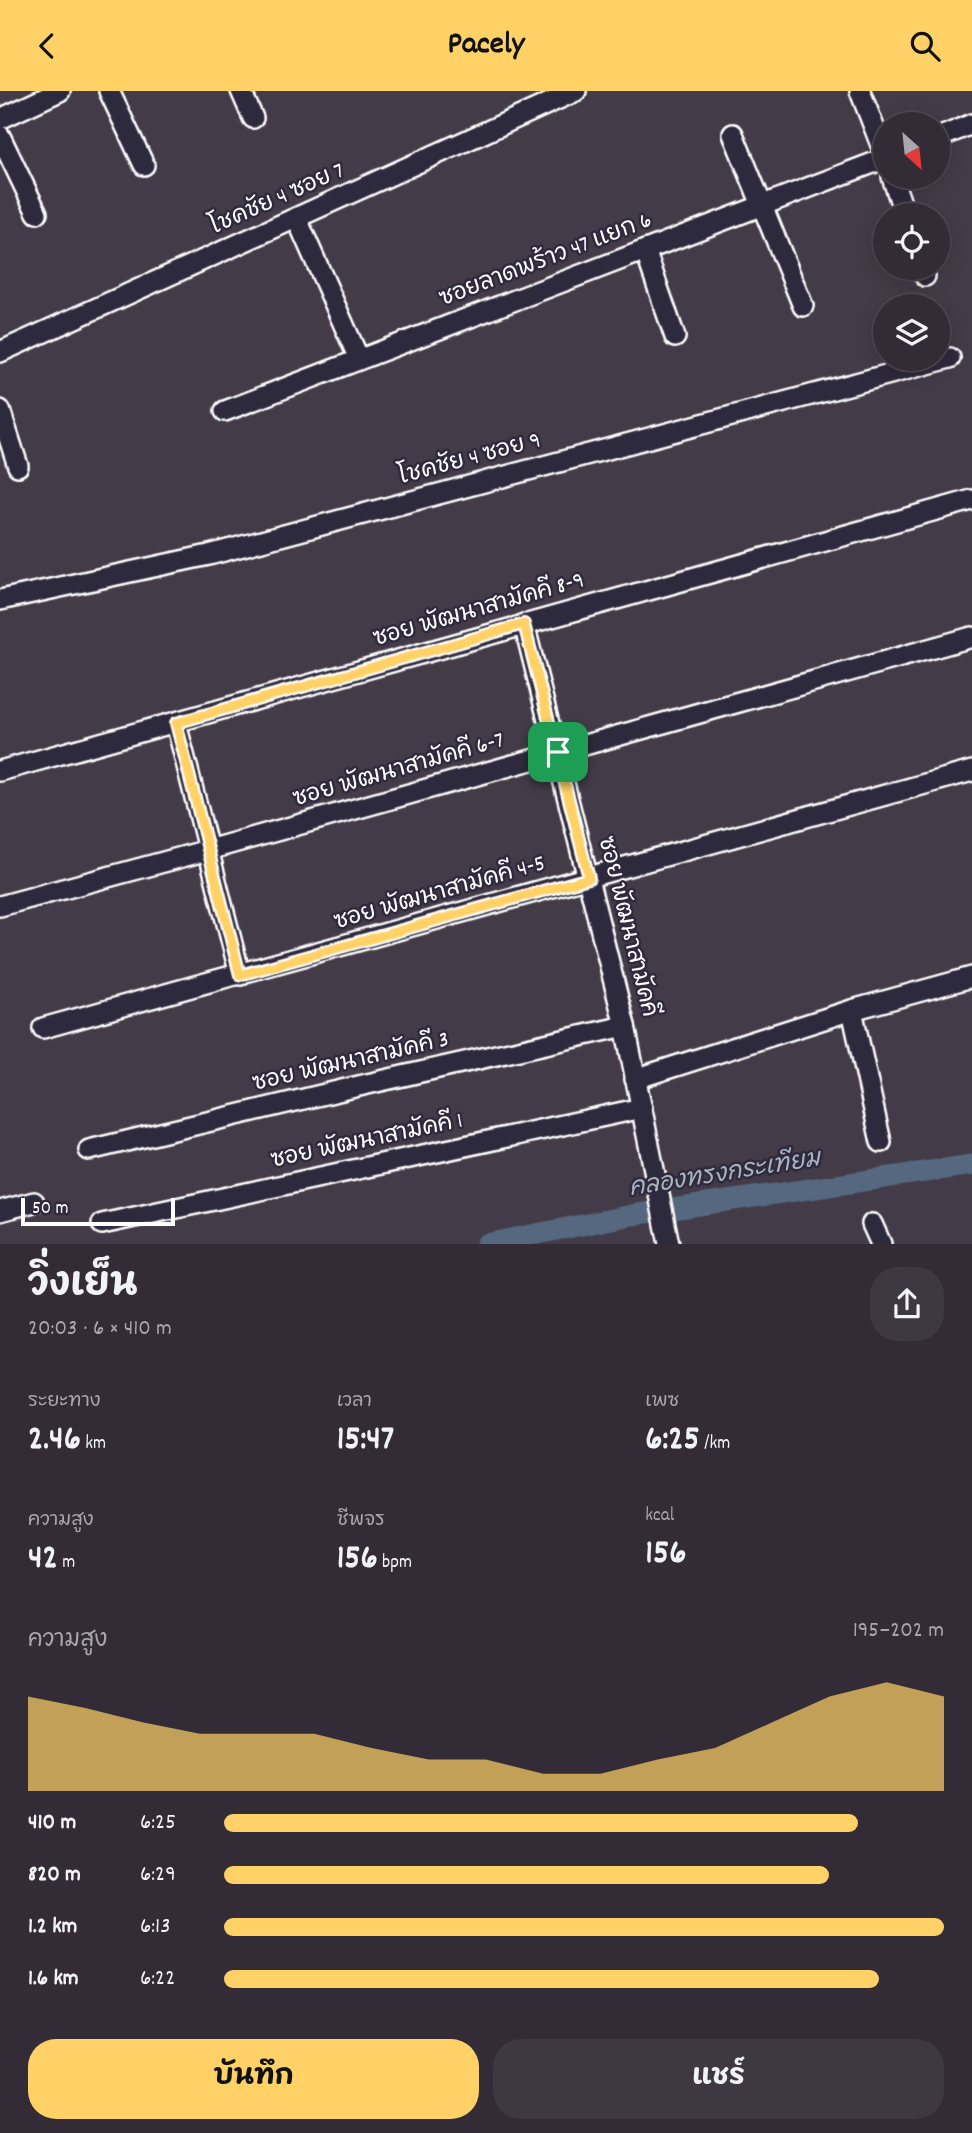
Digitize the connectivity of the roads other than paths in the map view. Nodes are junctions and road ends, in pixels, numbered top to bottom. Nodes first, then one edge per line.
1 (61, 91) edge
2 (109, 91) edge
3 (241, 91) edge
4 (576, 91) edge
5 (860, 91) edge
6 (253, 118) dead end
7 (0, 119) edge
8 (873, 124) edge
9 (972, 124) edge
10 (950, 133) edge
11 (733, 134) dead end
12 (0, 135) edge
13 (873, 163) edge
14 (145, 165) dead end
15 (763, 205) junction
16 (37, 213) dead end
17 (298, 219) junction
18 (645, 250) junction
19 (803, 306) dead end
20 (676, 337) dead end
21 (0, 352) edge
22 (359, 359) junction
23 (901, 371) edge
24 (0, 410) edge
25 (225, 411) dead end
26 (18, 466) dead end
27 (972, 500) edge
28 (0, 600) edge
29 (524, 624) junction
30 (972, 637) edge
31 (176, 723) junction
32 (558, 752) junction
33 (0, 771) edge
34 (972, 771) edge
35 (208, 850) junction
36 (589, 878) junction
37 (0, 906) edge
38 (240, 975) junction
39 (972, 977) edge
40 (852, 1010) junction
41 (625, 1026) junction
42 (43, 1028) dead end
43 (635, 1079) junction
44 (642, 1108) junction
45 (881, 1142) dead end
46 (89, 1150) dead end
47 (34, 1202) dead end
48 (0, 1211) edge
49 (102, 1224) dead end
50 (872, 1224) dead end
51 (669, 1244) edge
52 (881, 1244) edge

1 - 7 street
2 - 14 street
3 - 6 street
4 - 17 street, โชคชัย 4 ซอย 7
5 - 8 street
9 - 10 street
11 - 15 street
12 - 16 street
13 - 15 street, ซอยลาดพร้าว 47 แยก 6
15 - 18 street, ซอยลาดพร้าว 47 แยก 6
15 - 19 street
17 - 21 street, โชคชัย 4 ซอย 7
17 - 22 street
18 - 20 street
18 - 22 street, ซอยลาดพร้าว 47 แยก 6
22 - 25 street, ซอยลาดพร้าว 47 แยก 6
23 - 28 street, โชคชัย 4 ซอย 9
24 - 26 street
27 - 29 street, ซอย พัฒนาสามัคคี 8-9
29 - 31 street, ซอย พัฒนาสามัคคี 8-9
29 - 32 street, ซอย พัฒนาสามัคคี
30 - 32 street, ซอย พัฒนาสามัคคี 6-7
31 - 33 street, ซอย พัฒนาสามัคคี 8-9
31 - 35 street
32 - 35 street, ซอย พัฒนาสามัคคี 6-7
32 - 36 street, ซอย พัฒนาสามัคคี
34 - 36 street, ซอย พัฒนาสามัคคี 4-5
35 - 37 street, ซอย พัฒนาสามัคคี 6-7
35 - 38 street
36 - 38 street, ซอย พัฒนาสามัคคี 4-5
36 - 41 street, ซอย พัฒนาสามัคคี
38 - 42 street, ซอย พัฒนาสามัคคี 4-5
39 - 40 street
40 - 43 street
40 - 45 street
41 - 43 street, ซอย พัฒนาสามัคคี
41 - 46 street, ซอย พัฒนาสามัคคี 3
43 - 44 street, ซอย พัฒนาสามัคคี
44 - 49 street, ซอย พัฒนาสามัคคี 1
44 - 51 street, ซอย พัฒนาสามัคคี
47 - 48 street
50 - 52 street

